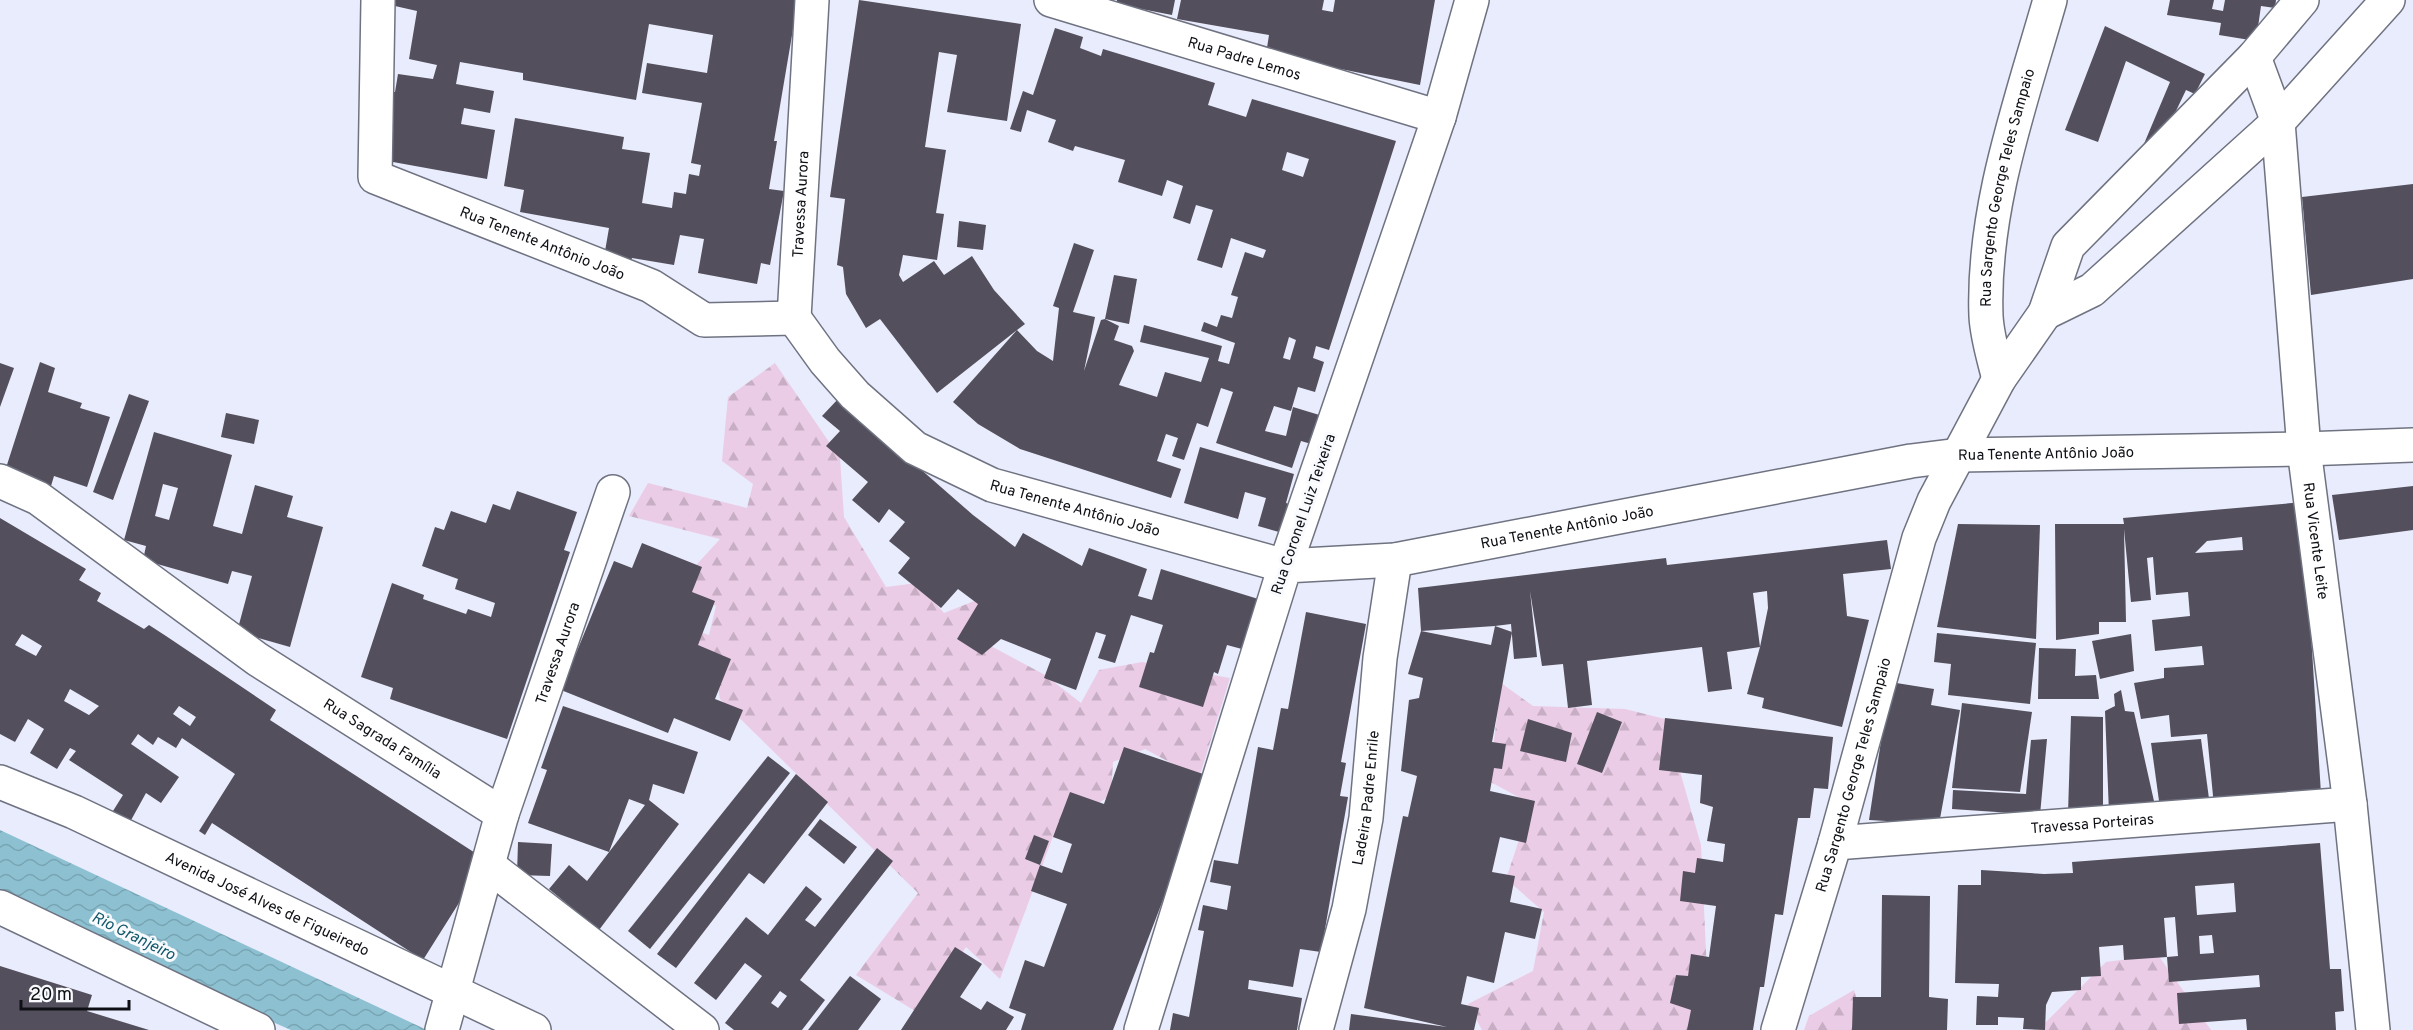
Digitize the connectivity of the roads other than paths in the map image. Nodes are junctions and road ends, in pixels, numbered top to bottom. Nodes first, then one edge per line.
1 (378, 0) edge
2 (812, 0) edge
3 (1051, 0) edge
4 (1472, 0) edge
5 (2050, 0) edge
6 (2302, 0) edge
7 (2388, 0) edge
8 (2254, 57) junction
9 (1439, 117) junction
10 (2278, 122) junction
11 (2044, 313) junction
12 (794, 318) junction
13 (1999, 379) junction
14 (2413, 445) edge
15 (2304, 449) junction
16 (1959, 454) junction
17 (0, 481) edge
18 (613, 492) dead end
19 (1395, 560) junction
20 (1285, 566) junction
21 (0, 782) edge
22 (2350, 804) junction
23 (502, 814) junction
24 (1835, 843) junction
25 (489, 866) junction
26 (0, 907) edge
27 (452, 992) junction
28 (258, 1030) edge
29 (442, 1030) edge
30 (534, 1030) edge
31 (702, 1030) edge
32 (1140, 1030) edge
33 (1316, 1030) edge
34 (1778, 1030) edge
35 (2373, 1030) edge

1 - 12 street, Rua Tenente Antônio João
2 - 12 street, Travessa Aurora
3 - 9 street, Rua Padre Lemos
4 - 9 street, Rua Coronel Luiz Teixeira
5 - 13 street, Rua Sargento George Teles Sampaio
6 - 8 street, Rua Sargento George Teles Sampaio
7 - 10 street
8 - 10 street, Rua Vicente Leite
8 - 11 street, Rua Sargento George Teles Sampaio
9 - 20 street, Rua Coronel Luiz Teixeira
10 - 11 street
10 - 15 street, Rua Vicente Leite
11 - 13 street, Rua Sargento George Teles Sampaio
12 - 20 street, Rua Tenente Antônio João
13 - 16 street, Rua Sargento George Teles Sampaio
14 - 15 street, Rua Tenente Antônio João
15 - 16 street, Rua Tenente Antônio João
15 - 22 street, Rua Vicente Leite
16 - 19 street, Rua Tenente Antônio João
16 - 24 street, Rua Sargento George Teles Sampaio
17 - 23 street, Rua Sagrada Família
18 - 23 street, Travessa Aurora
19 - 20 street, Rua Tenente Antônio João
19 - 33 street, Ladeira Padre Enrile
20 - 32 street, Rua Coronel Luiz Teixeira
21 - 27 street, Avenida José Alves de Figueiredo
22 - 24 street, Travessa Porteiras
22 - 35 street, Rua Vicente Leite
23 - 25 street
24 - 34 street, Rua Sargento George Teles Sampaio
25 - 27 street
25 - 31 street
26 - 28 street
27 - 29 street
27 - 30 street, Avenida José Alves de Figueiredo

